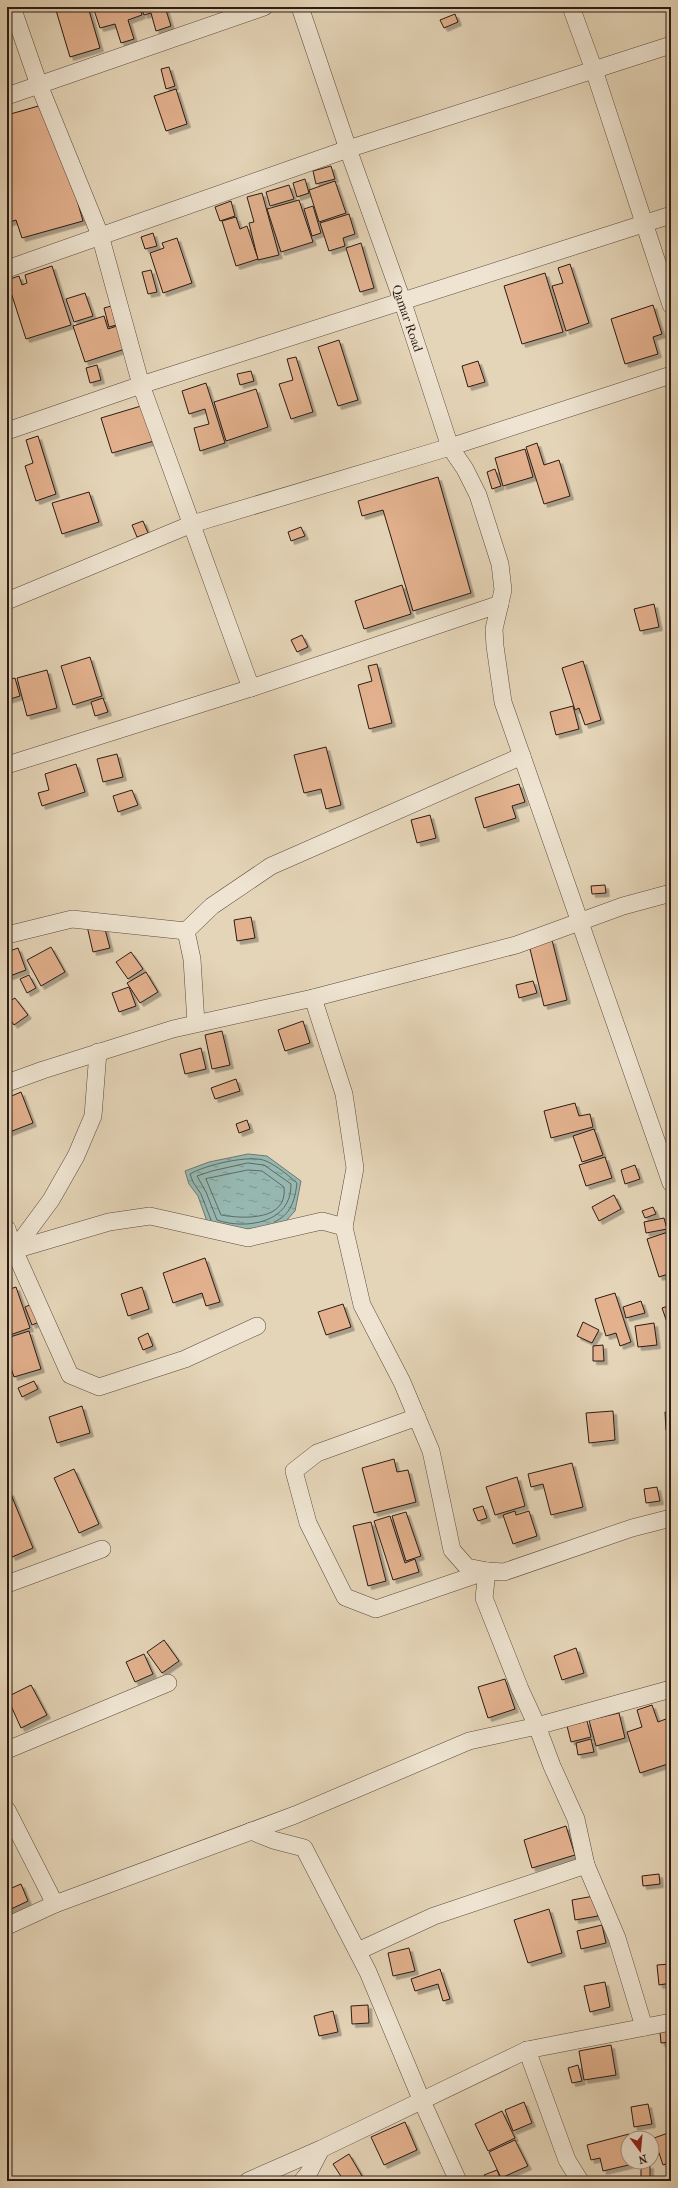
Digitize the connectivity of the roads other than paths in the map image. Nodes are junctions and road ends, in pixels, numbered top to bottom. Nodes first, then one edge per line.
1 (12, 7) edge
2 (264, 7) edge
3 (300, 7) edge
4 (571, 7) edge
5 (671, 45) edge
6 (594, 70) junction
7 (39, 85) junction
8 (7, 96) edge
9 (348, 149) junction
10 (671, 214) edge
11 (645, 222) junction
12 (100, 235) junction
13 (7, 269) edge
14 (402, 300) junction
15 (671, 305) edge
16 (671, 375) edge
17 (141, 385) junction
18 (7, 432) edge
19 (450, 447) junction
20 (192, 524) junction
21 (7, 601) edge
22 (500, 604) junction
23 (251, 688) junction
24 (522, 756) junction
25 (7, 765) edge
26 (671, 893) edge
27 (580, 922) junction
28 (186, 931) junction
29 (7, 935) edge
30 (313, 998) junction
31 (196, 1023) junction
32 (98, 1052) junction
33 (7, 1083) edge
34 (671, 1183) edge
35 (344, 1227) junction
36 (7, 1229) edge
37 (10, 1252) edge
38 (257, 1326) dead end
39 (417, 1416) junction
40 (671, 1518) edge
41 (102, 1549) dead end
42 (488, 1572) junction
43 (7, 1584) edge
44 (168, 1683) dead end
45 (671, 1689) edge
46 (537, 1726) junction
47 (7, 1750) edge
48 (7, 1810) edge
49 (251, 1831) junction
50 (586, 1865) junction
51 (55, 1904) junction
52 (7, 1926) edge
53 (358, 1951) junction
54 (671, 2022) edge
55 (644, 2027) junction
56 (527, 2050) junction
57 (421, 2100) junction
58 (321, 2149) junction
59 (248, 2181) edge
60 (302, 2181) edge
61 (458, 2181) edge
62 (580, 2181) edge

1 - 7 street
2 - 7 street
3 - 9 street, Qamar Road
4 - 6 street
5 - 6 street
6 - 9 street
6 - 11 street
7 - 8 street
7 - 12 street
9 - 12 street
9 - 14 street, Qamar Road
10 - 11 street
11 - 14 street
11 - 15 street
12 - 13 street
12 - 17 street
14 - 17 street
14 - 19 street, Qamar Road
16 - 19 street
17 - 18 street
17 - 20 street
19 - 20 street
19 - 22 street, Qamar Road
20 - 21 street
20 - 23 street
22 - 23 street
22 - 24 street, Qamar Road
23 - 25 street
24 - 27 street, Qamar Road
24 - 28 street
26 - 27 street
27 - 30 street
27 - 34 street, Qamar Road
28 - 29 street
28 - 31 street
30 - 31 street
30 - 35 street
31 - 32 street
32 - 33 street
32 - 37 street
35 - 37 street
35 - 39 street
36 - 37 street
37 - 38 street
39 - 42 street
39 - 42 street
40 - 42 street
41 - 43 street
42 - 46 street
44 - 47 street
45 - 46 street
46 - 49 street
46 - 50 street
48 - 51 street
49 - 51 street
49 - 53 street
50 - 53 street
50 - 55 street
51 - 52 street
53 - 57 street
54 - 55 street
55 - 56 street
56 - 57 street
56 - 62 street
57 - 58 street
57 - 61 street
58 - 59 street
58 - 60 street

